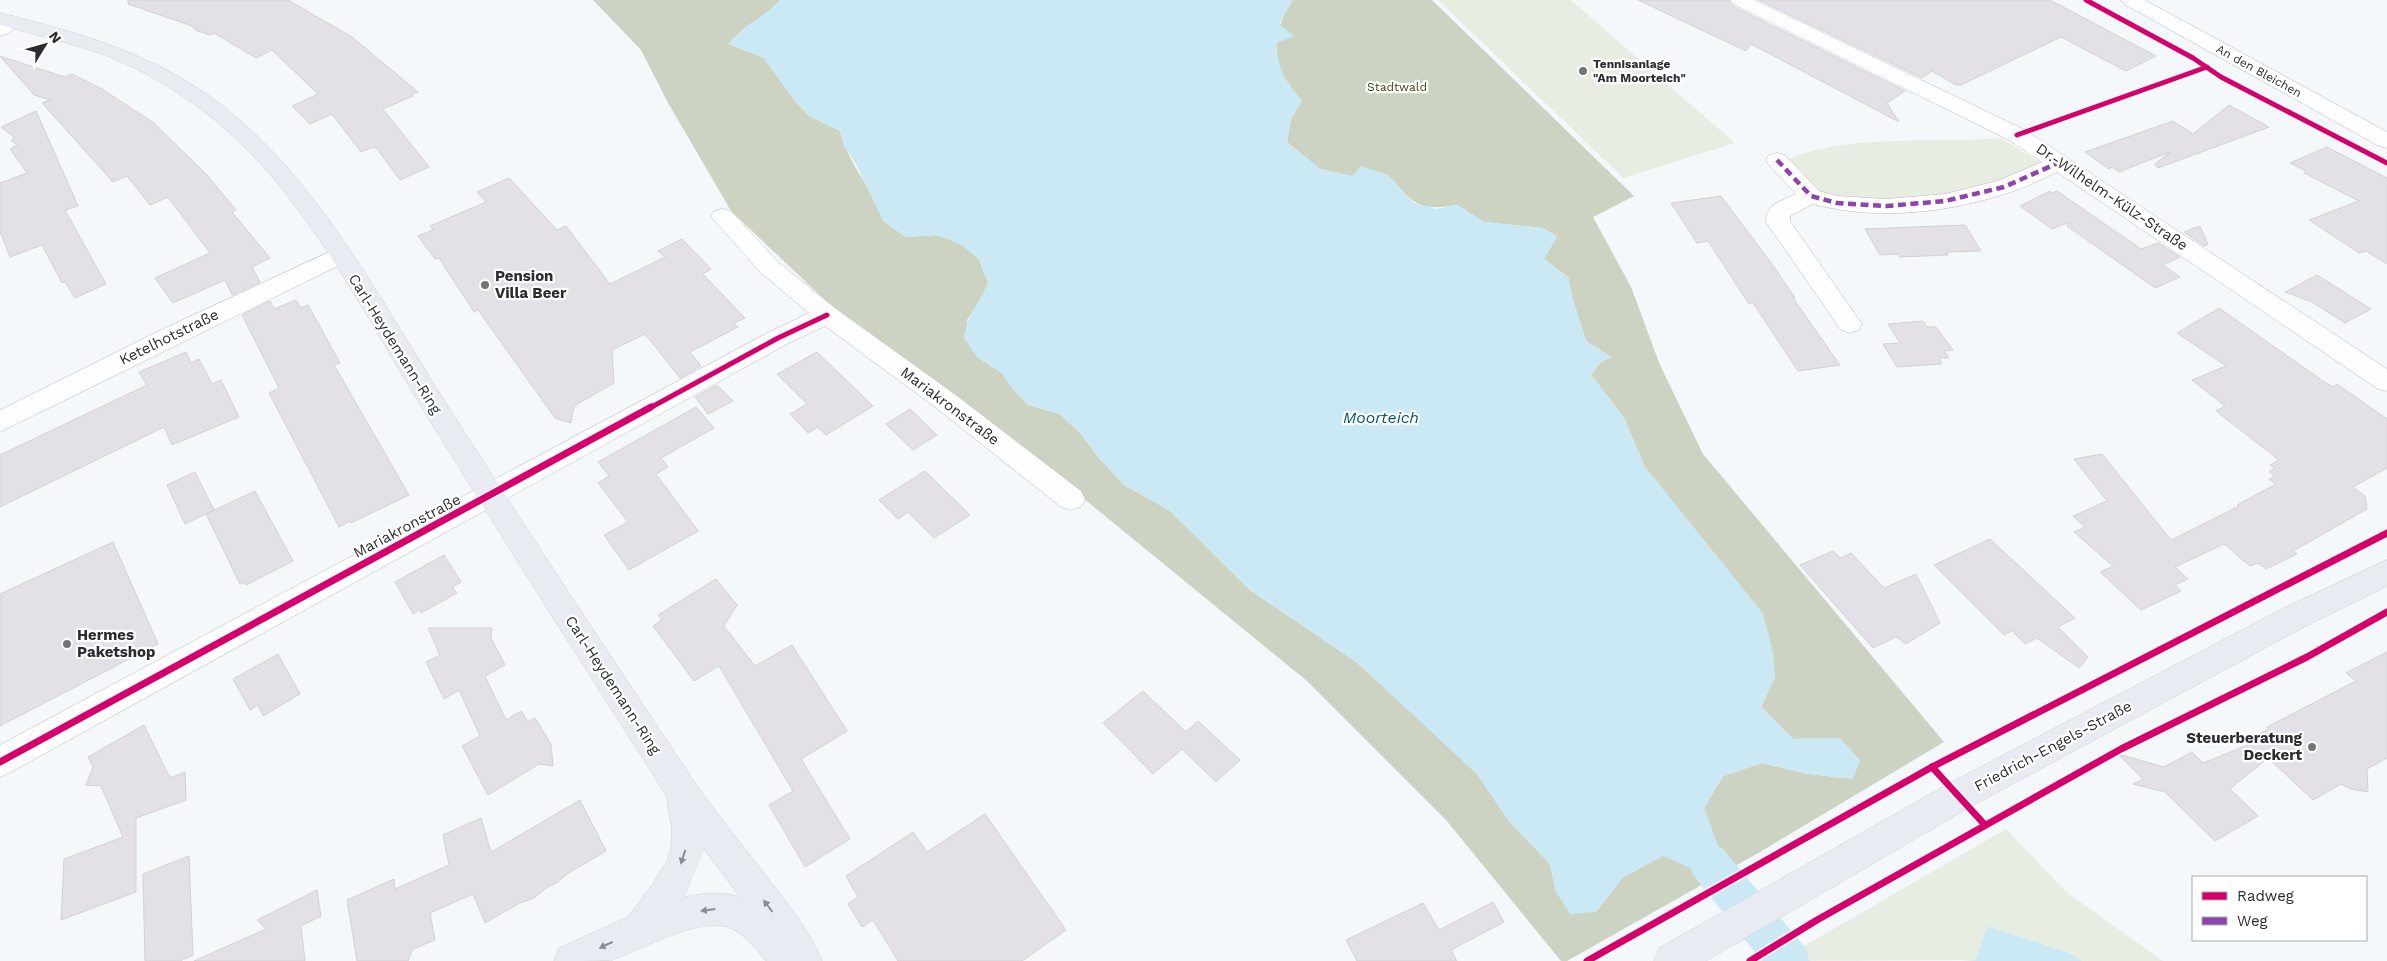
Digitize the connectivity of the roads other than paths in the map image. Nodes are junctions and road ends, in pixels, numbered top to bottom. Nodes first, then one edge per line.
1 (1740, 0) edge
2 (2131, 0) edge
3 (4, 24) edge
4 (2387, 141) edge
5 (1776, 160) dead end
6 (2060, 162) junction
7 (1811, 196) junction
8 (723, 216) dead end
9 (340, 255) junction
10 (827, 315) junction
11 (1850, 324) dead end
12 (2387, 382) edge
13 (0, 422) edge
14 (490, 495) junction
15 (1071, 499) dead end
16 (2387, 572) edge
17 (0, 762) edge
18 (682, 792) junction
19 (641, 928) junction
20 (572, 961) edge
21 (790, 961) edge
22 (804, 961) edge
23 (1672, 961) edge

1 - 6 street, Dr.-Wilhelm-Külz-Straße
2 - 4 street, An den Bleichen
3 - 9 main road, Carl-Heydemann-Ring
5 - 7 street
6 - 7 street
6 - 12 street, Dr.-Wilhelm-Külz-Straße
7 - 11 street
8 - 10 street, Mariakronstraße
9 - 13 street, Ketelhotstraße
9 - 14 main road, Carl-Heydemann-Ring
10 - 14 street, Mariakronstraße
10 - 15 street, Mariakronstraße
14 - 17 street, Mariakronstraße
14 - 18 main road, Carl-Heydemann-Ring
16 - 23 main road, Friedrich-Engels-Straße
18 -> 19 main road, Carl-Heydemann-Ring
22 -> 18 main road, Carl-Heydemann-Ring
19 -> 20 main road
21 -> 19 main road

